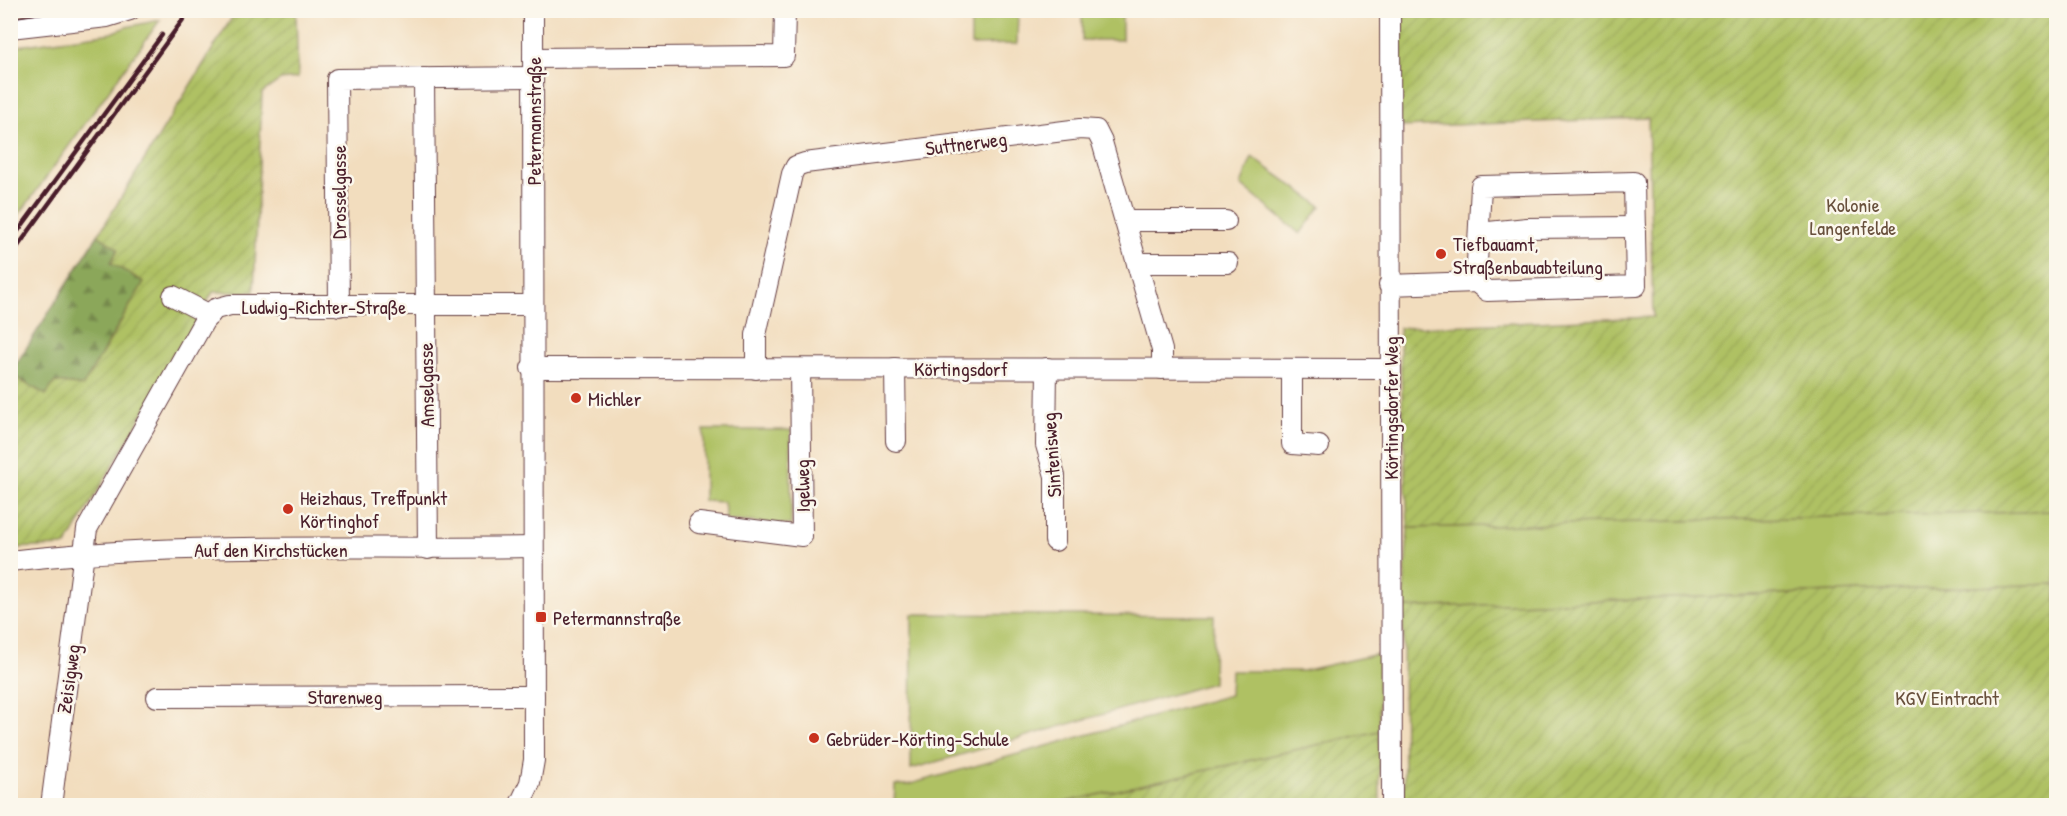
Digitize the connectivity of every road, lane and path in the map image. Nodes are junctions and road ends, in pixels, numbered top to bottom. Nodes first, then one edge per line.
1 (130, 10) edge
2 (533, 10) edge
3 (784, 10) edge
4 (1390, 10) edge
5 (10, 28) edge
6 (533, 68) junction
7 (424, 78) junction
8 (1125, 220) junction
9 (1226, 221) dead end
10 (1635, 227) junction
11 (1479, 233) junction
12 (1137, 263) junction
13 (1228, 263) dead end
14 (1476, 282) junction
15 (1389, 285) junction
16 (173, 296) dead end
17 (531, 305) junction
18 (339, 306) junction
19 (425, 306) junction
20 (210, 315) junction
21 (531, 368) junction
22 (895, 368) junction
23 (1047, 368) junction
24 (756, 369) junction
25 (800, 369) junction
26 (1162, 369) junction
27 (1292, 369) junction
28 (1390, 369) junction
29 (896, 441) dead end
30 (1319, 446) dead end
31 (699, 523) dead end
32 (1055, 541) dead end
33 (532, 547) junction
34 (428, 549) junction
35 (84, 553) junction
36 (10, 561) edge
37 (534, 696) junction
38 (157, 697) dead end
39 (51, 806) edge
40 (519, 806) edge
41 (1392, 806) edge

1 - 5 street
2 - 6 street, Petermannstraße
3 - 6 street
4 - 15 street, Körtingsdorfer Weg
6 - 7 street
6 - 17 street, Petermannstraße
7 - 18 street, Drosselgasse
7 - 19 street, Amselgasse
8 - 9 street
8 - 12 street, Suttnerweg
8 - 24 street, Suttnerweg
10 - 11 street
10 - 11 street
10 - 14 street
11 - 14 street
12 - 13 street
12 - 26 street, Suttnerweg
14 - 15 street
15 - 28 street, Körtingsdorfer Weg
16 - 20 street
17 - 19 street, Ludwig-Richter-Straße
17 - 21 street, Petermannstraße
18 - 19 street, Ludwig-Richter-Straße
18 - 20 street, Ludwig-Richter-Straße
19 - 34 street, Amselgasse
20 - 35 street
21 - 24 street, Körtingsdorf
21 - 33 street, Petermannstraße
22 - 23 street, Körtingsdorf
22 - 25 street, Körtingsdorf
22 - 29 street
23 - 26 street, Körtingsdorf
23 - 32 street, Sintenisweg
24 - 25 street, Körtingsdorf
25 - 31 street, Igelweg
26 - 27 street, Körtingsdorf
27 - 28 street, Körtingsdorf
27 - 30 street
28 - 41 street, Körtingsdorfer Weg
33 - 34 street, Auf den Kirchstücken
33 - 37 street, Petermannstraße
34 - 35 street, Auf den Kirchstücken
35 - 36 street, Auf den Kirchstücken
35 - 39 street, Zeisigweg
37 - 38 street, Starenweg
37 - 40 street, Petermannstraße

